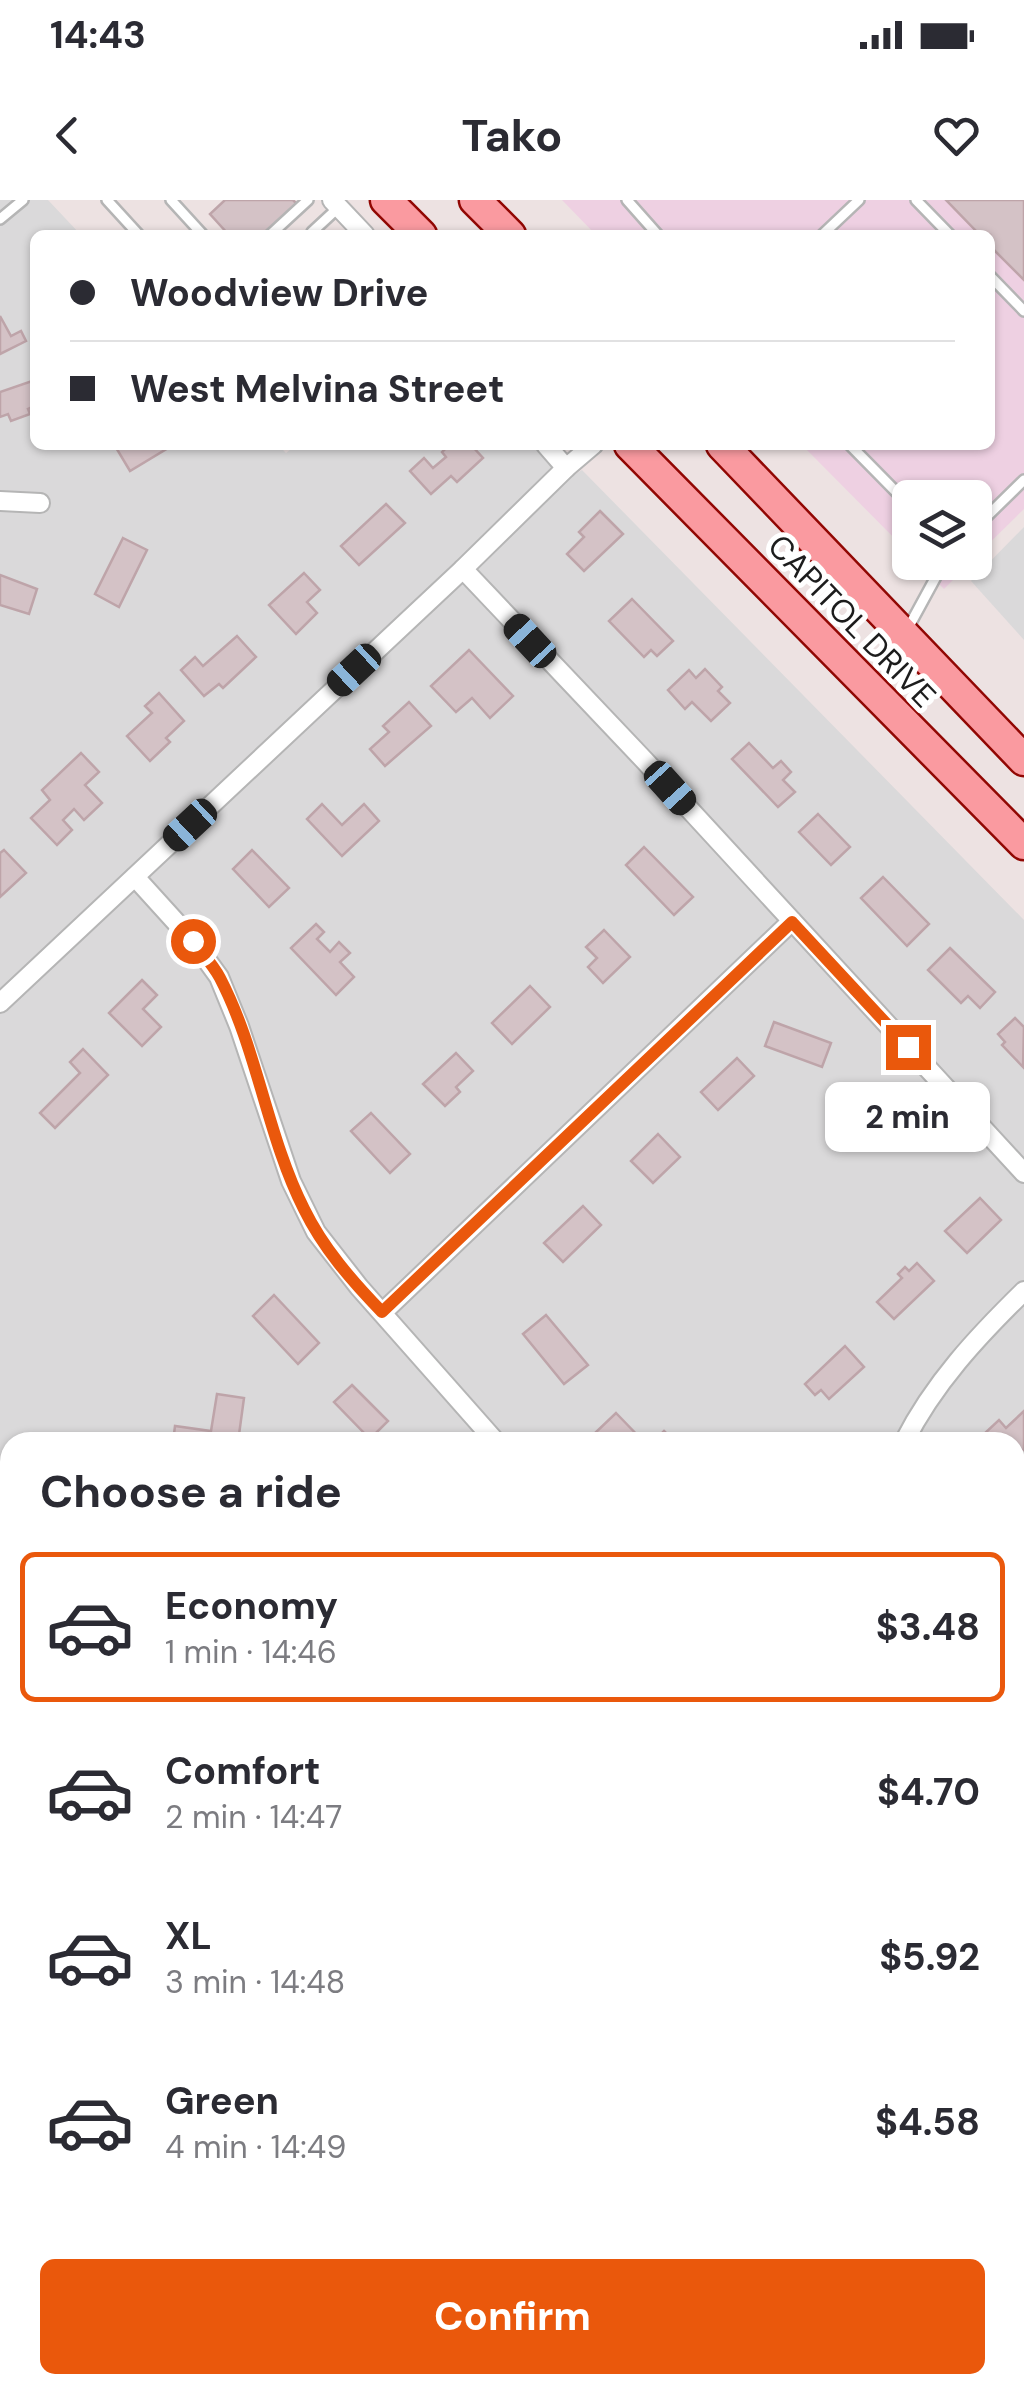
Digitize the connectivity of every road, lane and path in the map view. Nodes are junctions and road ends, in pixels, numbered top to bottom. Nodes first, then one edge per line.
1 (2, 200) edge
2 (22, 200) edge
3 (107, 200) edge
4 (308, 200) edge
5 (386, 200) edge
6 (461, 200) edge
7 (475, 200) edge
8 (628, 200) edge
9 (859, 200) edge
10 (916, 200) edge
11 (178, 202) edge
12 (335, 204) edge
13 (10, 209) junction
14 (0, 219) edge
15 (501, 219) edge
16 (135, 230) edge
17 (199, 230) edge
18 (275, 230) edge
19 (316, 230) edge
20 (359, 230) edge
21 (416, 230) edge
22 (654, 230) edge
23 (827, 230) edge
24 (945, 230) edge
25 (995, 281) edge
26 (1024, 312) edge
27 (550, 450) edge
28 (587, 450) edge
29 (635, 450) edge
30 (727, 450) edge
31 (855, 450) edge
32 (566, 468) junction
33 (1024, 480) edge
34 (892, 488) edge
35 (0, 501) edge
36 (40, 502) dead end
37 (992, 511) edge
38 (463, 569) junction
39 (935, 580) edge
40 (905, 636) junction
41 (1024, 760) edge
42 (1024, 844) edge
43 (134, 877) junction
44 (792, 922) junction
45 (0, 1003) edge
46 (1024, 1173) edge
47 (1024, 1291) edge
48 (382, 1312) junction
49 (487, 1432) edge
50 (910, 1432) edge

1 - 13 lane
2 - 13 lane
3 - 16 lane
4 - 18 lane
5 - 21 main road
6 - 15 main road
7 - 15 main road
8 - 22 lane
9 - 23 lane
10 - 24 lane
11 - 17 lane
12 - 19 lane
12 - 20 street
13 - 14 lane
25 - 26 lane
27 - 32 street
28 - 32 street
29 - 42 main road, CAPITOL DRIVE
30 - 40 main road, CAPITOL DRIVE
31 - 34 lane
32 - 38 street
33 - 37 lane
35 - 36 street
38 - 43 street
38 - 44 street
39 - 40 lane
40 - 41 main road, CAPITOL DRIVE
43 - 45 street
43 - 48 street
44 - 46 street
44 - 48 street
47 - 50 street
48 - 49 street

